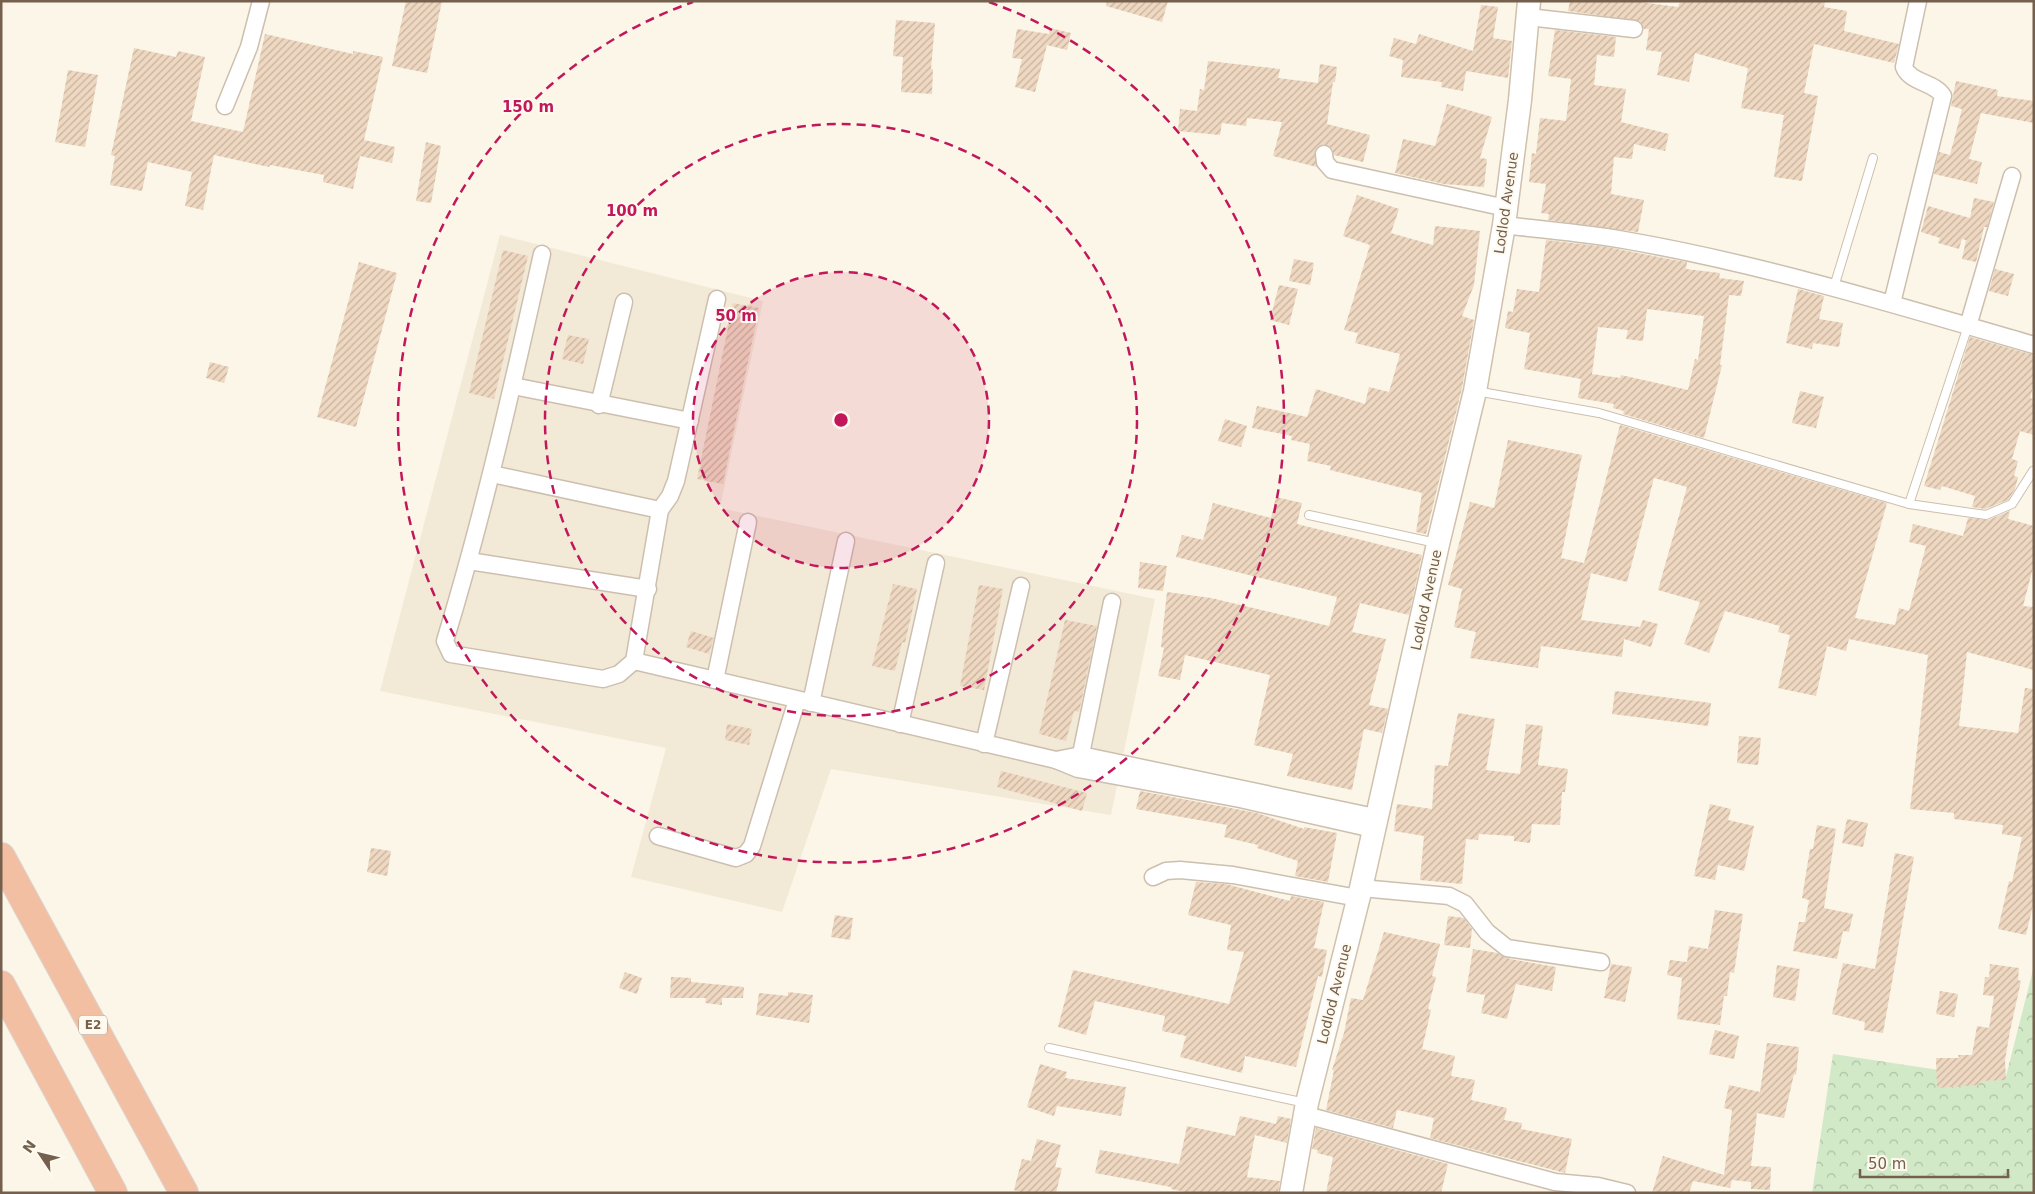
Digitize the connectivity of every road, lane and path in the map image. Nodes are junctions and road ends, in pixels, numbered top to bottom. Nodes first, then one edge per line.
1 (261, 1) edge
2 (1918, 1) edge
3 (1528, 9) edge
4 (1634, 29) dead end
5 (224, 106) dead end
6 (1324, 154) dead end
7 (1873, 158) dead end
8 (2012, 176) dead end
9 (1505, 217) junction
10 (542, 254) dead end
11 (1834, 287) junction
12 (717, 299) dead end
13 (624, 302) dead end
14 (1892, 304) junction
15 (1968, 326) junction
16 (2034, 345) edge
17 (513, 386) junction
18 (1475, 391) junction
19 (599, 405) junction
20 (690, 420) junction
21 (2033, 471) edge
22 (492, 474) junction
23 (1909, 504) junction
24 (660, 510) junction
25 (1309, 515) dead end
26 (748, 522) dead end
27 (846, 541) dead end
28 (1438, 544) junction
29 (469, 561) junction
30 (936, 563) dead end
31 (1021, 586) dead end
32 (648, 589) junction
33 (1112, 602) dead end
34 (634, 661) junction
35 (715, 680) junction
36 (804, 702) junction
37 (900, 724) junction
38 (984, 744) junction
39 (1080, 762) junction
40 (1374, 823) junction
41 (658, 836) dead end
42 (1, 857) edge
43 (1153, 877) dead end
44 (1359, 893) junction
45 (1601, 962) dead end
46 (1, 986) edge
47 (1050, 1048) dead end
48 (1307, 1109) junction
49 (113, 1193) edge
50 (184, 1193) edge
51 (1291, 1193) edge
52 (1627, 1193) edge

1 - 5 street
2 - 14 street
3 - 4 street
3 - 9 main road, Lodlod Avenue
6 - 9 street
7 - 11 lane
8 - 15 street
9 - 11 street
9 - 18 main road, Lodlod Avenue
10 - 17 street
11 - 14 street
12 - 20 street
13 - 19 street
14 - 15 street
15 - 16 street
15 - 23 lane
17 - 19 street
17 - 22 street
18 - 23 lane
18 - 28 main road, Lodlod Avenue
19 - 20 street
20 - 24 street
21 - 23 lane
22 - 24 street
22 - 29 street
24 - 32 street
25 - 28 lane
26 - 35 street
27 - 36 street
28 - 40 main road, Lodlod Avenue
29 - 32 street
29 - 34 street
30 - 37 street
31 - 38 street
32 - 34 street
33 - 39 street
34 - 35 street
35 - 36 street
36 - 37 street
36 - 41 street
37 - 38 street
38 - 39 street
39 - 40 street
40 - 44 main road, Lodlod Avenue
42 - 50 highway, E2
43 - 44 street
44 - 45 street
44 - 48 main road, Lodlod Avenue
46 - 49 highway
47 - 48 lane
48 - 51 main road, Lodlod Avenue
48 - 52 street

